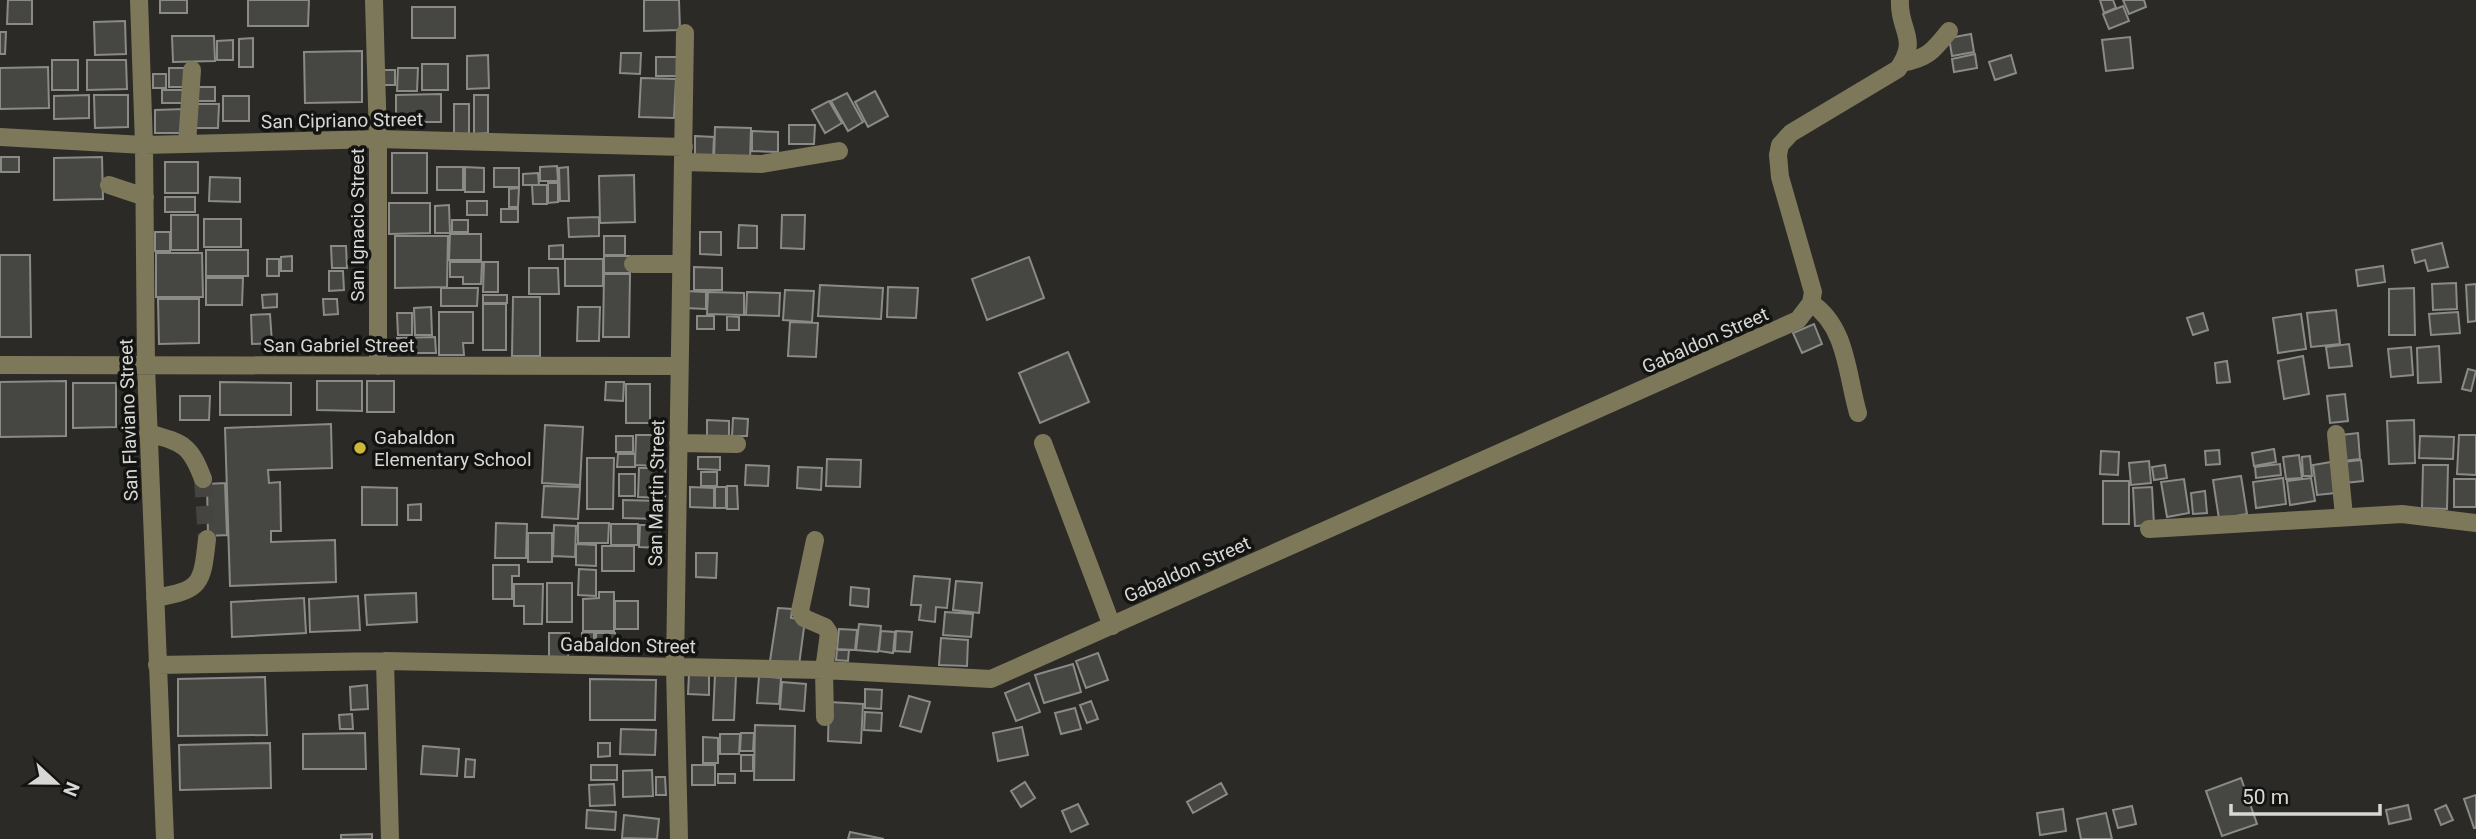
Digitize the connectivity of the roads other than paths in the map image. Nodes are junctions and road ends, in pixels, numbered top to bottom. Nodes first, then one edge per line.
1 (139, 0) edge
2 (374, 0) edge
3 (1900, 0) edge
4 (1949, 31) dead end
5 (685, 33) dead end
6 (1902, 63) junction
7 (192, 70) dead end
8 (0, 137) edge
9 (378, 139) junction
10 (187, 144) junction
11 (145, 145) junction
12 (839, 151) dead end
13 (683, 154) junction
14 (109, 185) dead end
15 (145, 197) junction
16 (633, 264) dead end
17 (681, 264) junction
18 (1811, 303) junction
19 (0, 365) edge
20 (146, 366) junction
21 (378, 366) junction
22 (679, 366) junction
23 (1858, 413) dead end
24 (148, 433) junction
25 (2336, 434) dead end
26 (678, 443) junction
27 (1043, 443) dead end
28 (737, 444) dead end
29 (203, 479) tunnel mouth
30 (2344, 516) junction
31 (2476, 523) edge
32 (2149, 529) dead end
33 (207, 539) tunnel mouth
34 (815, 540) dead end
35 (155, 598) junction
36 (1112, 626) junction
37 (385, 661) junction
38 (157, 665) junction
39 (675, 667) junction
40 (824, 670) junction
41 (825, 717) dead end
42 (165, 839) edge
43 (390, 839) edge
44 (679, 839) edge

1 - 11 street, San Flaviano Street
2 - 9 street, San Ignacio Street
3 - 6 street
4 - 6 street
5 - 13 street, San Martin Street
6 - 18 street
7 - 10 street
8 - 11 street, San Cipriano Street
9 - 10 street, San Cipriano Street
9 - 13 street, San Cipriano Street
9 - 21 street, San Ignacio Street
10 - 11 street, San Cipriano Street
11 - 15 street, San Flaviano Street
12 - 13 street, San Cipriano Street
13 - 17 street, San Martin Street
14 - 15 street
15 - 20 street, San Flaviano Street
16 - 17 street
17 - 22 street, San Martin Street
18 - 23 street
18 - 36 street, Gabaldon Street
19 - 20 street, San Gabriel Street
20 - 21 street, San Gabriel Street
20 - 24 street, San Flaviano Street
21 - 22 street, San Gabriel Street
22 - 26 street, San Martin Street
24 - 29 street
24 - 35 street, San Flaviano Street
25 - 30 street
26 - 28 street
26 - 39 street, San Martin Street
27 - 36 street
30 - 31 street
30 - 32 street
33 - 35 street
34 - 40 street
35 - 38 street, San Flaviano Street
36 - 40 street, Gabaldon Street
37 - 38 street, Gabaldon Street
37 - 39 street, Gabaldon Street
37 - 43 street
38 - 42 street, San Flaviano Street
39 - 40 street, Gabaldon Street
39 - 44 street, San Martin Street
40 - 41 street

